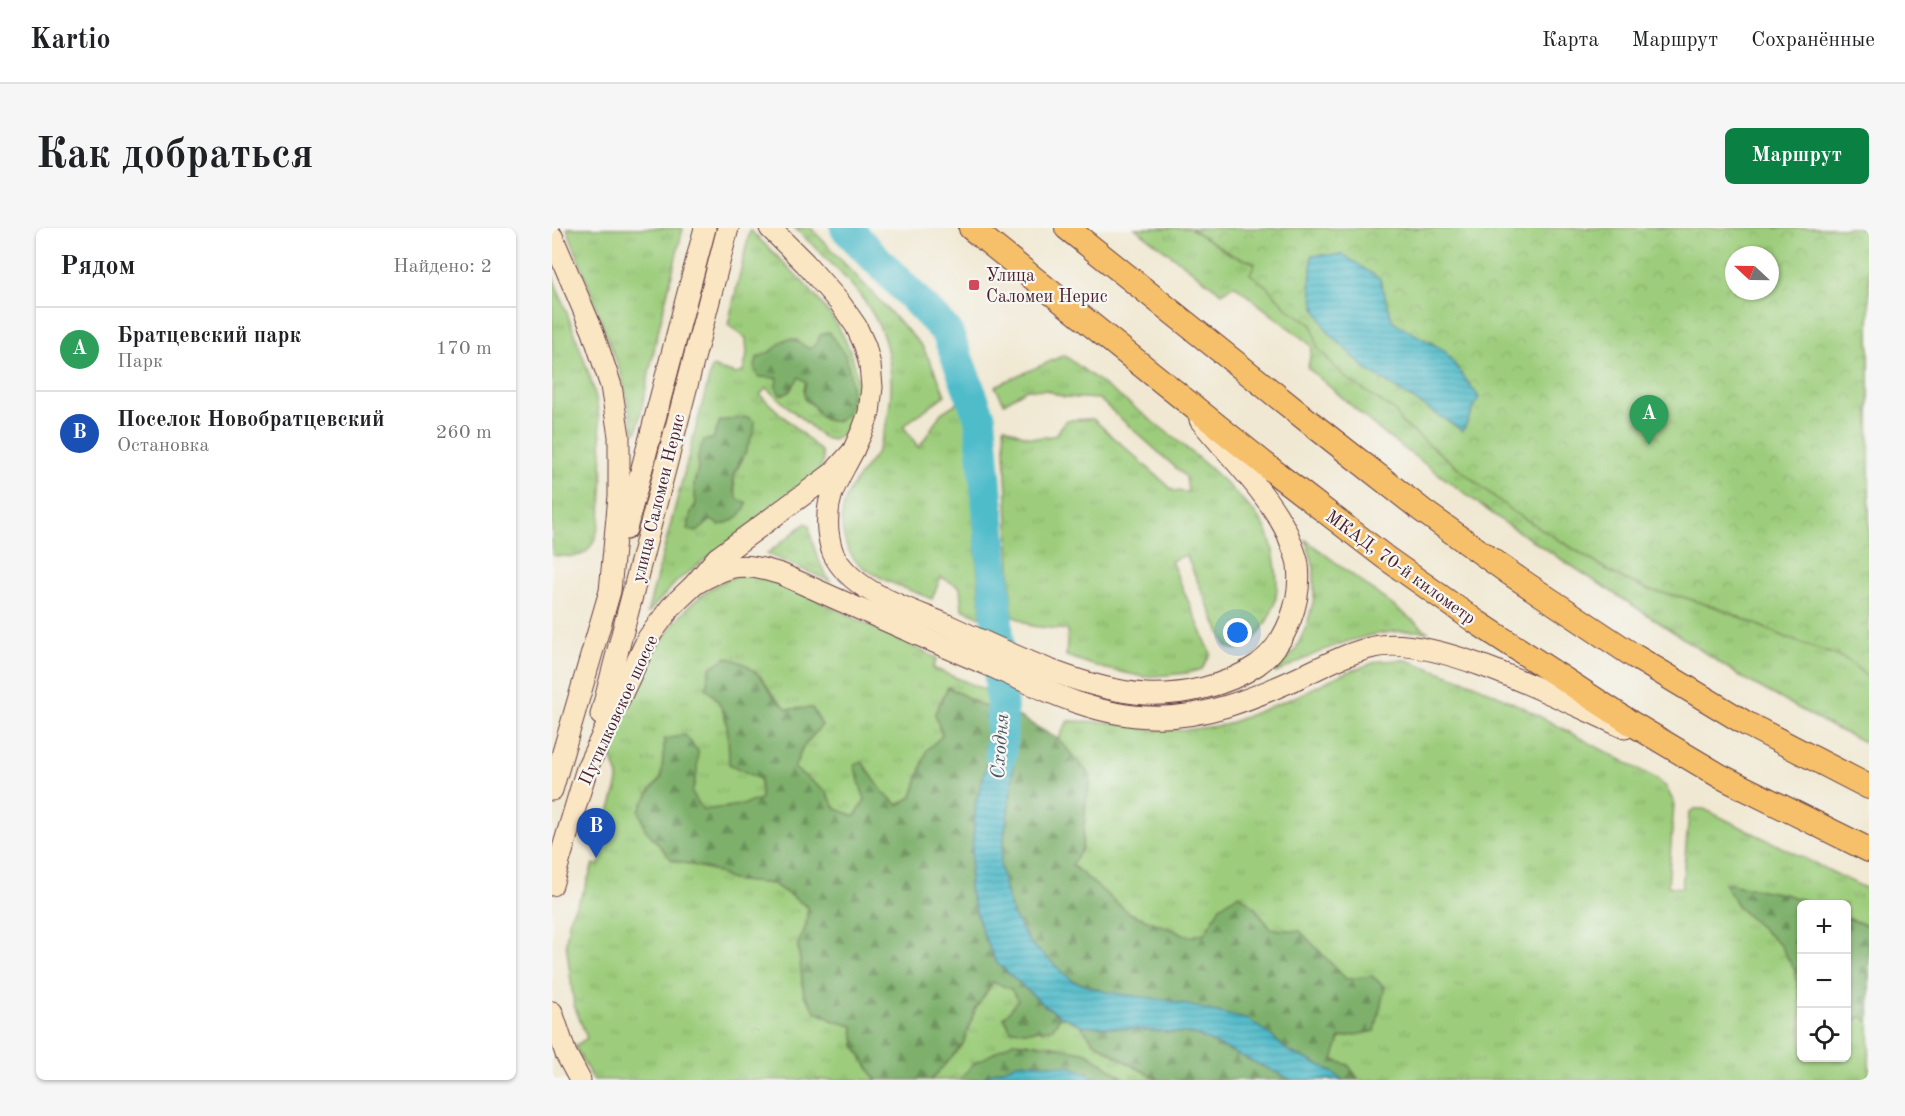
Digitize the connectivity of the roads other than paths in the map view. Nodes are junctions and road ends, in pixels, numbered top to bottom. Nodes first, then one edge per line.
1 (705, 228) edge
2 (728, 228) edge
3 (770, 228) edge
4 (971, 228) edge
5 (1067, 228) edge
6 (552, 236) edge
7 (1179, 394) junction
8 (853, 451) junction
9 (695, 584) junction
10 (610, 591) junction
11 (1686, 756) junction
12 (587, 768) junction
13 (1869, 787) edge
14 (552, 790) edge
15 (1869, 850) edge
16 (552, 885) edge
17 (552, 1012) edge
18 (580, 1080) edge

1 - 10 main road, улица Саломеи Нерис
2 - 12 main road, улица Саломеи Нерис
3 - 8 main road, Путилковское шоссе
4 - 7 highway, МКАД, 70-й километр
5 - 13 highway
6 - 10 main road, Путилковское шоссе
7 - 8 main road
7 - 11 highway, МКАД, 70-й километр
8 - 9 main road, Путилковское шоссе
9 - 11 main road
9 - 12 main road, Путилковское шоссе
10 - 14 main road, Путилковское шоссе
11 - 15 highway, МКАД, 70-й километр
12 - 16 main road, Путилковское шоссе
17 - 18 main road

